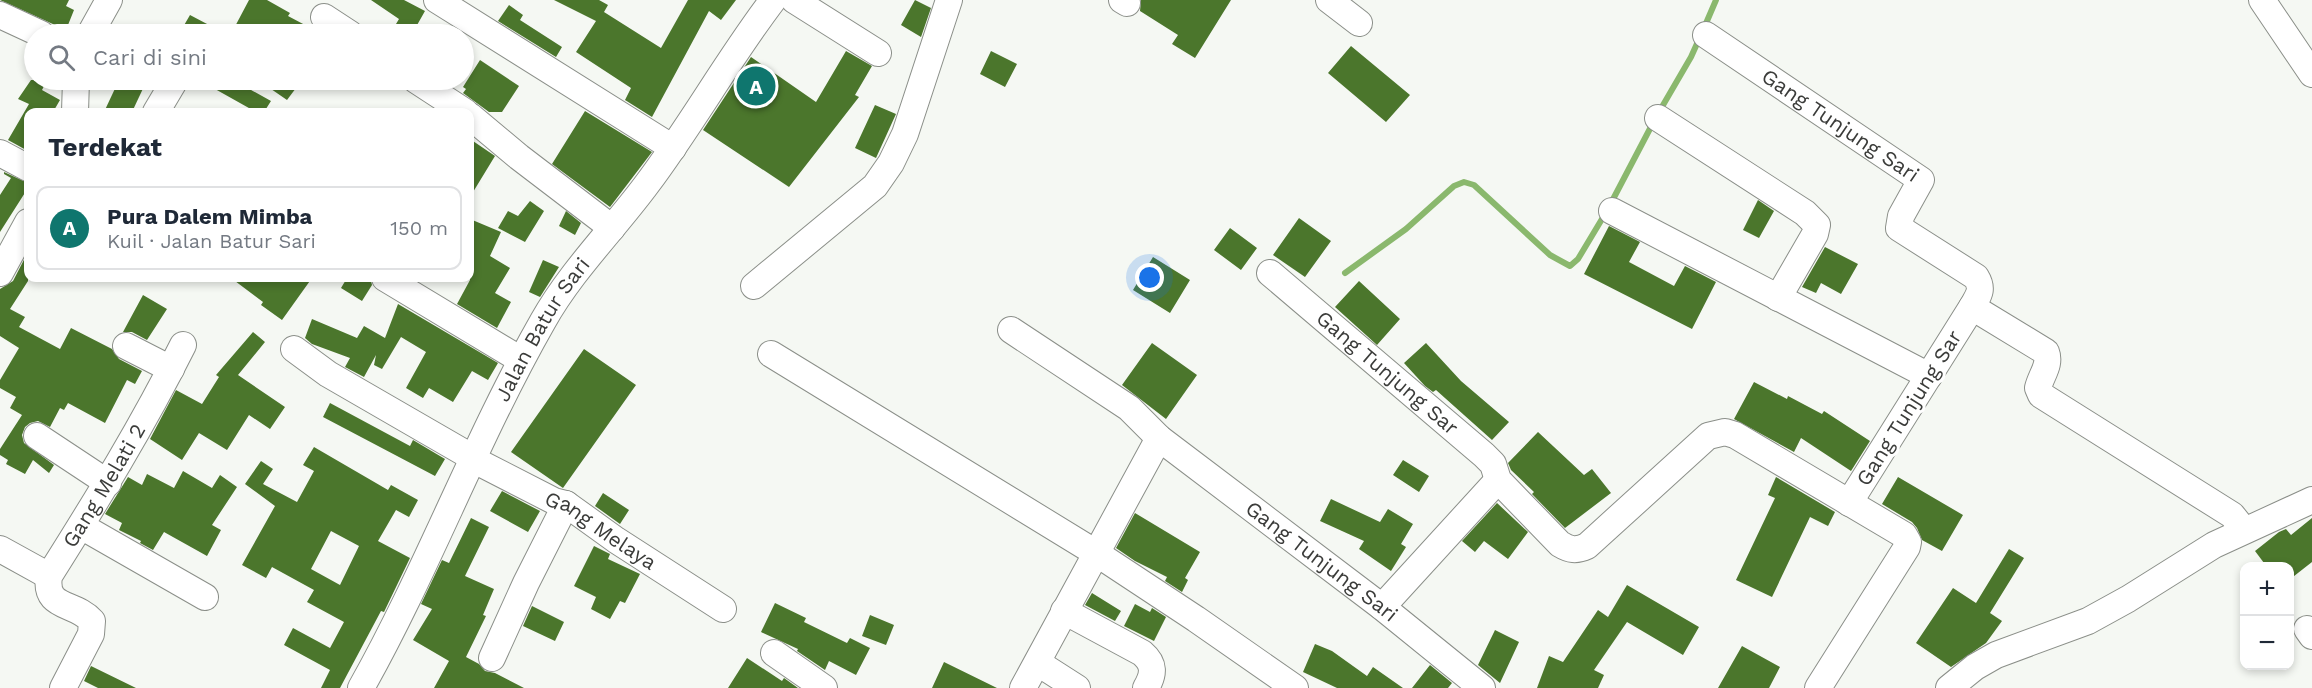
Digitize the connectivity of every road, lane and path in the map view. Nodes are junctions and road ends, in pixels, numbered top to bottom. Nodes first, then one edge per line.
1 (109, 0) edge
2 (437, 0) edge
3 (773, 0) edge
4 (794, 0) edge
5 (949, 0) edge
6 (1329, 0) edge
7 (2262, 0) edge
8 (0, 15) edge
9 (324, 17) dead end
10 (1359, 23) dead end
11 (96, 24) edge
12 (335, 24) edge
13 (24, 26) edge
14 (1706, 35) dead end
15 (878, 53) dead end
16 (2312, 74) edge
17 (76, 90) edge
18 (169, 90) edge
19 (431, 90) edge
20 (75, 108) edge
21 (158, 108) edge
22 (459, 108) edge
23 (1658, 118) dead end
24 (474, 119) edge
25 (673, 148) junction
26 (0, 153) edge
27 (24, 166) edge
28 (1612, 211) dead end
29 (612, 228) junction
30 (24, 229) edge
31 (1909, 236) joint
32 (0, 273) edge
33 (1270, 273) dead end
34 (392, 282) edge
35 (754, 286) dead end
36 (1778, 298) junction
37 (1972, 308) junction
38 (1011, 330) dead end
39 (183, 345) dead end
40 (126, 346) dead end
41 (294, 349) dead end
42 (771, 354) dead end
43 (521, 360) junction
44 (171, 369) junction
45 (1929, 376) junction
46 (38, 436) dead end
47 (1159, 438) junction
48 (474, 460) junction
49 (1498, 480) junction
50 (108, 483) junction
51 (2312, 500) edge
52 (1849, 503) junction
53 (566, 504) junction
54 (81, 526) junction
55 (2244, 530) junction
56 (0, 549) edge
57 (1096, 553) junction
58 (49, 576) junction
59 (205, 597) dead end
60 (1382, 607) junction
61 (723, 609) dead end
62 (1064, 611) junction
63 (774, 653) dead end
64 (492, 657) dead end
65 (1038, 663) junction
66 (63, 688) edge
67 (362, 688) edge
68 (824, 688) edge
69 (1023, 688) edge
70 (1077, 688) edge
71 (1146, 688) edge
72 (1295, 688) edge
73 (1482, 688) edge
74 (1818, 688) edge
75 (1949, 688) edge

1 - 11 street
2 - 25 street
3 - 25 street, Jalan Batur Sari
4 - 15 street
5 - 35 street
6 - 10 street
7 - 16 street
8 - 13 street
9 - 12 street
14 - 31 street, Gang Tunjung Sari
17 - 20 street
18 - 21 street
19 - 22 street
23 - 36 street
24 - 29 street
25 - 29 street, Jalan Batur Sari
26 - 27 street
28 - 36 street
29 - 43 street, Jalan Batur Sari
30 - 32 street
31 - 37 street, Gang Tunjung Sar
33 - 49 street, Gang Tunjung Sar
34 - 43 street
36 - 45 street
37 - 45 street, Gang Tunjung Sar
37 - 55 street
38 - 47 street, Gang Tunjung Sari
39 - 44 street, Gang Melati 2
40 - 44 street
41 - 48 street, Gang Melaya
42 - 57 street
43 - 48 street, Jalan Batur Sari
44 - 50 street, Gang Melati 2
45 - 52 street, Gang Tunjung Sar
46 - 50 street
47 - 57 street
47 - 60 street, Gang Tunjung Sari
48 - 53 street, Gang Melaya
48 - 67 street, Jalan Batur Sari
49 - 52 street, Gang Tunjung Sar
49 - 60 street
50 - 54 street, Gang Melati 2
51 - 55 street
52 - 74 street
53 - 61 street, Gang Melaya
53 - 64 street
54 - 58 street, Gang Melati 2
54 - 59 street
55 - 75 street
56 - 58 street
57 - 62 street
57 - 72 street
58 - 66 street
60 - 73 street, Gang Tunjung Sari
62 - 65 street
62 - 71 street
63 - 68 street
65 - 69 street
65 - 70 street

